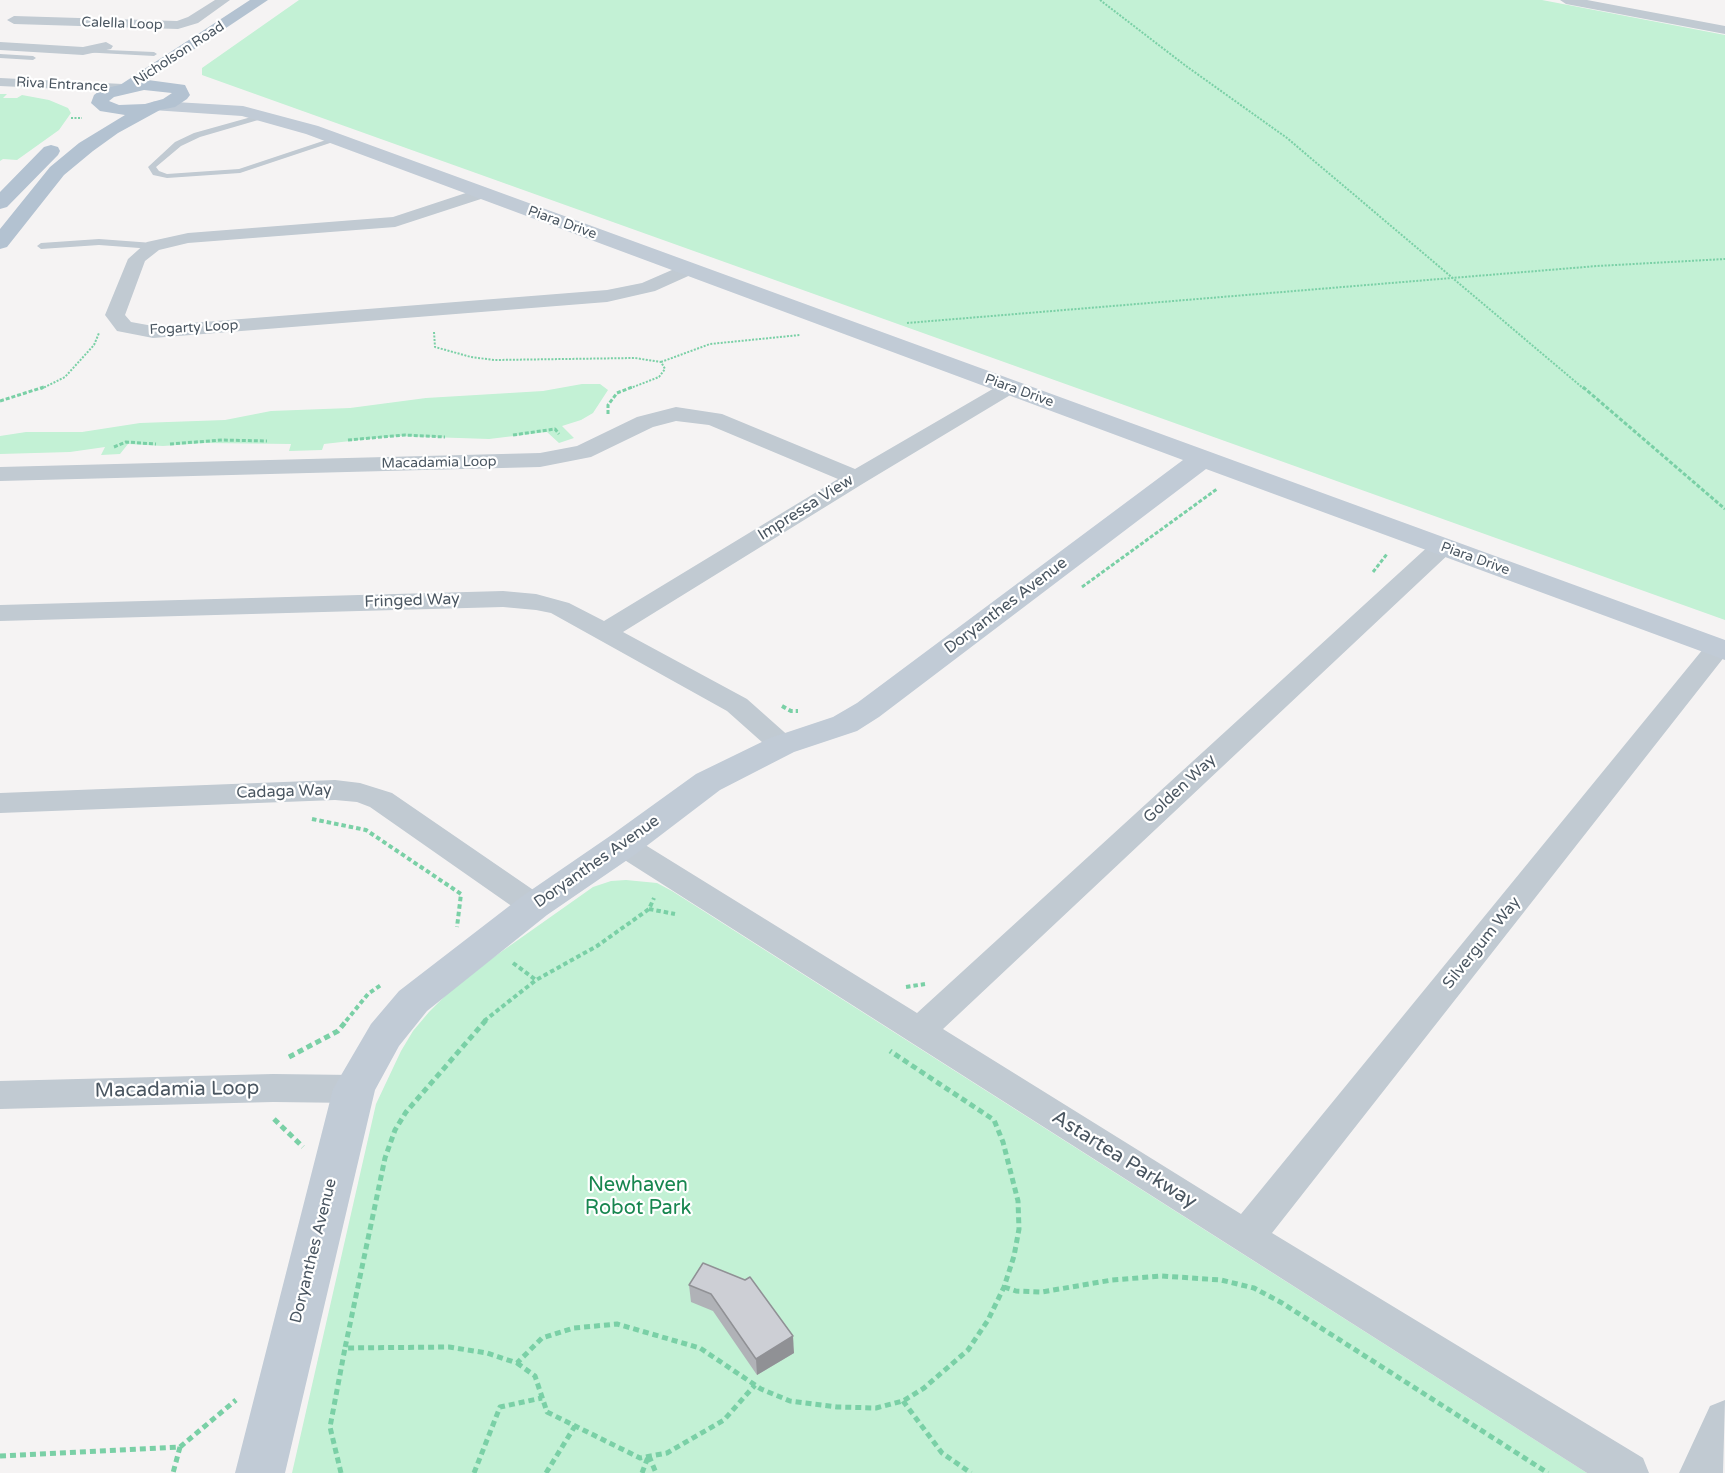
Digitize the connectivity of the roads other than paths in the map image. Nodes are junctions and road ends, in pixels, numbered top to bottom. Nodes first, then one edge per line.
1 (224, 0) edge
2 (1566, 0) edge
3 (1651, 0) edge
4 (268, 3) edge
5 (33, 9) dead end
6 (1630, 12) junction
7 (14, 20) junction
8 (0, 28) edge
9 (1725, 30) edge
10 (0, 46) edge
11 (106, 46) dead end
12 (83, 51) junction
13 (210, 52) dead end
14 (154, 54) dead end
15 (0, 56) edge
16 (33, 58) dead end
17 (0, 82) edge
18 (181, 84) junction
19 (0, 87) edge
20 (125, 88) junction
21 (156, 107) junction
22 (93, 115) junction
23 (262, 116) junction
24 (312, 130) junction
25 (338, 139) junction
26 (481, 193) junction
27 (0, 203) edge
28 (0, 243) edge
29 (41, 246) dead end
30 (153, 246) junction
31 (688, 269) junction
32 (1010, 387) junction
33 (1203, 458) junction
34 (0, 474) edge
35 (856, 478) junction
36 (1442, 547) junction
37 (0, 613) edge
38 (605, 632) junction
39 (1721, 650) edge
40 (782, 746) junction
41 (0, 803) edge
42 (623, 845) junction
43 (534, 906) junction
44 (919, 1031) junction
45 (354, 1089) junction
46 (0, 1095) edge
47 (1246, 1237) junction
48 (1725, 1420) edge
49 (260, 1473) edge
50 (1627, 1473) edge
51 (1701, 1473) edge

1 - 7 street, Calella Loop
2 - 6 street
3 - 6 street
4 - 13 main road, Nicholson Road
4 - 20 main road, Nicholson Road
5 - 7 street
6 - 9 street
7 - 8 street
10 - 12 street
11 - 12 street
12 - 14 lane
15 - 16 lane
17 - 20 street, Riva Entrance
18 - 20 main road
18 - 21 main road, Nicholson Road
18 - 24 street, Piara Drive
19 - 22 street, Riva Entrance
20 - 22 main road, Nicholson Road
21 - 22 main road
21 - 23 street, Piara Drive
21 - 28 main road, Nicholson Road
22 - 27 main road
23 - 24 street, Piara Drive
23 - 25 lane
24 - 25 street, Piara Drive
25 - 26 street, Piara Drive
26 - 30 street
26 - 31 street, Piara Drive
29 - 30 lane
30 - 31 street, Fogarty Loop
31 - 32 street, Piara Drive
32 - 33 street, Piara Drive
32 - 35 street, Impressa View
33 - 36 street, Piara Drive
33 - 40 street, Doryanthes Avenue
34 - 35 street, Macadamia Loop
35 - 38 street, Impressa View
36 - 39 street, Piara Drive
36 - 44 street, Golden Way
37 - 38 street, Fringed Way
38 - 40 street, Fringed Way
39 - 47 street, Silvergum Way
40 - 42 street, Doryanthes Avenue
41 - 43 street, Cadaga Way
42 - 43 street, Doryanthes Avenue
42 - 44 street, Astartea Parkway
43 - 45 street, Doryanthes Avenue
44 - 47 street, Astartea Parkway
45 - 46 street, Macadamia Loop
45 - 49 street, Doryanthes Avenue
47 - 50 street, Astartea Parkway
48 - 51 street

